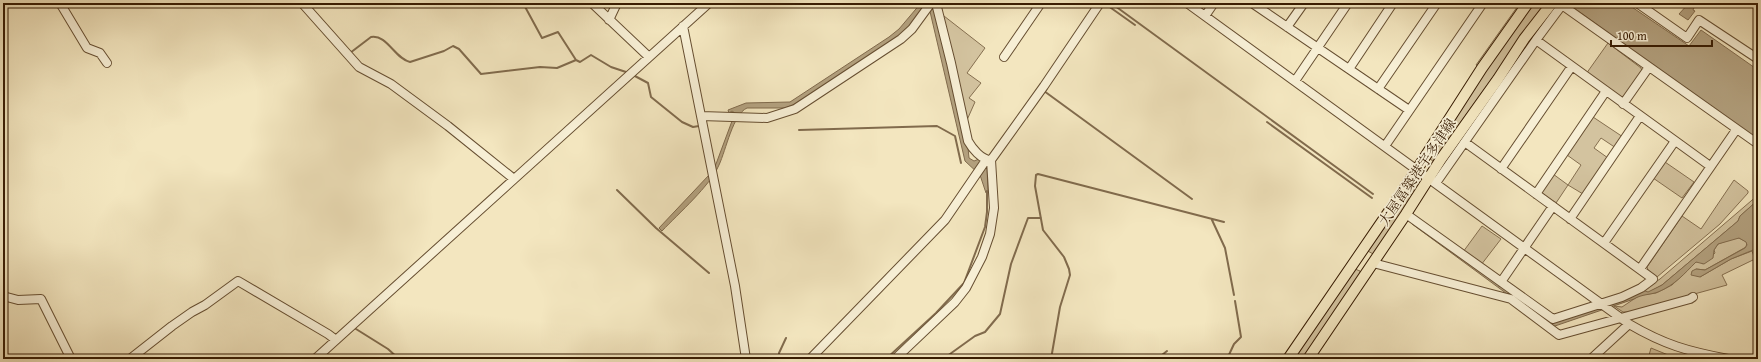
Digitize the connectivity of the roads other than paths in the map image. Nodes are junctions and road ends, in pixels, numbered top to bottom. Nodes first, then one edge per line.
1 (60, 3) edge
2 (302, 3) edge
3 (592, 3) edge
4 (617, 3) edge
5 (709, 3) edge
6 (936, 3) edge
7 (1041, 3) edge
8 (1100, 3) edge
9 (1187, 3) edge
10 (1214, 3) edge
11 (1304, 3) edge
12 (1348, 3) edge
13 (1393, 3) edge
14 (1437, 3) edge
15 (1483, 3) edge
16 (1528, 3) edge
17 (1637, 3) edge
18 (1257, 4) edge
19 (1558, 4) edge
20 (930, 5) edge
21 (1205, 16) junction
22 (609, 20) junction
23 (683, 26) junction
24 (1287, 27) junction
25 (1536, 40) junction
26 (1318, 48) junction
27 (649, 57) junction
28 (1004, 57) dead end
29 (1758, 59) edge
30 (107, 63) dead end
31 (1572, 66) junction
32 (1649, 67) junction
33 (1349, 69) junction
34 (1295, 81) junction
35 (1378, 89) junction
36 (1606, 91) junction
37 (1623, 104) junction
38 (1409, 110) junction
39 (701, 116) junction
40 (1640, 116) junction
41 (1736, 130) junction
42 (1675, 141) junction
43 (1466, 143) junction
44 (1758, 144) edge
45 (1385, 146) junction
46 (987, 160) junction
47 (1710, 166) junction
48 (1501, 169) junction
49 (1417, 170) junction
50 (514, 179) junction
51 (1433, 181) junction
52 (1536, 194) junction
53 (1553, 206) junction
54 (1406, 214) junction
55 (1570, 219) junction
56 (1604, 243) junction
57 (1525, 247) junction
58 (1356, 258) junction
59 (1373, 263) junction
60 (1640, 269) junction
61 (1501, 282) junction
62 (3, 296) edge
63 (1692, 297) dead end
64 (1602, 304) junction
65 (1622, 318) junction
66 (1630, 324) junction
67 (336, 340) junction
68 (71, 359) edge
69 (130, 359) edge
70 (314, 359) edge
71 (746, 359) edge
72 (810, 359) edge
73 (895, 359) edge
74 (1288, 359) edge
75 (1308, 359) edge
76 (1591, 359) edge
77 (1728, 359) edge

1 - 30 street
2 - 50 street
3 - 22 street
4 - 22 street
5 - 23 street
6 - 46 street
7 - 28 street
8 - 46 street
9 - 21 street
10 - 21 street
11 - 24 street
12 - 26 street
13 - 33 street
14 - 35 street
15 - 38 street
16 - 49 main road, 大屋冨築港宇多津線
17 - 29 street
18 - 24 street
19 - 25 street
19 - 32 street
19 - 51 main road, 大屋冨築港宇多津線
20 - 39 street
21 - 34 street
22 - 27 street
23 - 27 street
23 - 39 street
24 - 26 street
25 - 31 street
25 - 43 street
26 - 33 street
26 - 34 street
27 - 50 street
31 - 36 street
31 - 48 street
32 - 37 street
32 - 41 street
33 - 35 street
34 - 45 street
35 - 38 street
36 - 37 street
36 - 52 street
37 - 40 street
38 - 45 street
39 - 71 street
40 - 42 street
40 - 55 street
41 - 44 street
41 - 47 street
42 - 47 street
42 - 56 street
43 - 48 street
43 - 51 street
45 - 49 street
46 - 72 street
46 - 73 street
47 - 60 street
48 - 52 street
49 - 51 street
49 - 58 main road, 大屋冨築港宇多津線
50 - 67 street
51 - 54 main road, 大屋冨築港宇多津線
51 - 57 street
52 - 53 street
53 - 55 street
53 - 57 street
54 - 59 main road, 大屋冨築港宇多津線
54 - 61 street
55 - 56 street
56 - 60 street
57 - 61 street
57 - 64 street
58 - 59 main road
58 - 74 main road, 大屋冨築港宇多津線
59 - 65 street
59 - 75 main road, 大屋冨築港宇多津線
60 - 64 street
61 - 64 street
62 - 68 street
63 - 65 street
64 - 65 street
65 - 66 street
66 - 76 street
66 - 77 street
67 - 69 street
67 - 70 street

